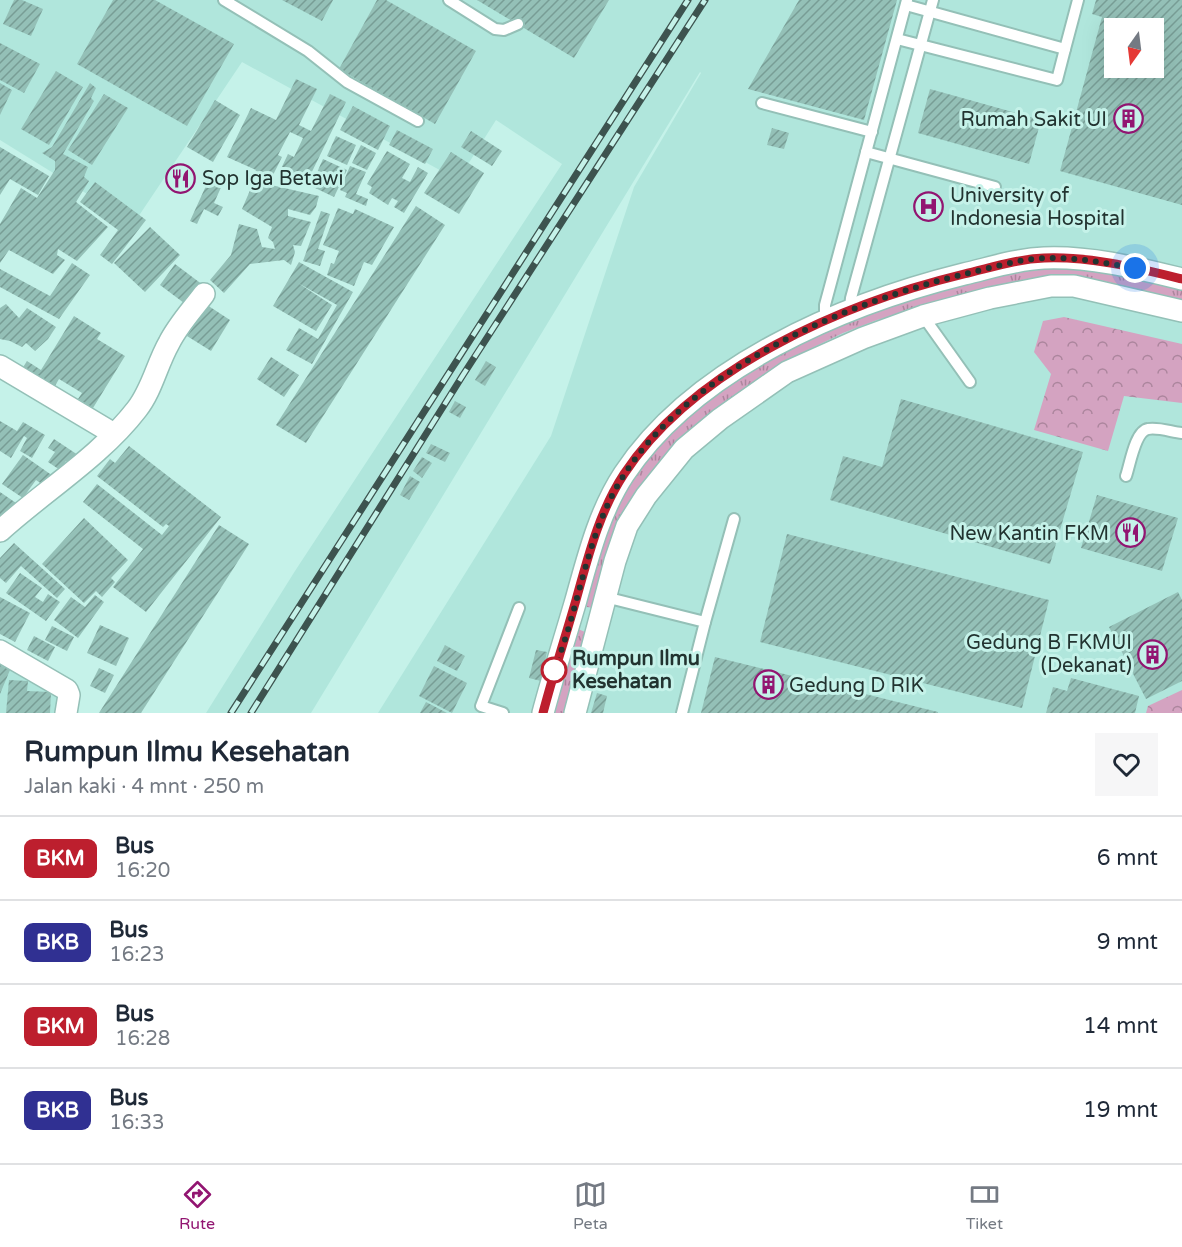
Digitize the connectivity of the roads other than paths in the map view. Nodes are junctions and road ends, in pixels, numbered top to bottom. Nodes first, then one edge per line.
1 (224, 0) edge
2 (449, 0) edge
3 (933, 0) edge
4 (1078, 0) edge
5 (907, 3) edge
6 (930, 12) junction
7 (518, 24) dead end
8 (897, 39) junction
9 (921, 46) junction
10 (1065, 49) junction
11 (762, 103) dead end
12 (418, 121) dead end
13 (872, 132) junction
14 (866, 152) junction
15 (890, 158) junction
16 (995, 187) dead end
17 (1182, 279) edge
18 (204, 294) dead end
19 (850, 309) junction
20 (1182, 311) edge
21 (923, 316) junction
22 (825, 321) junction
23 (0, 366) edge
24 (970, 382) dead end
25 (1182, 433) edge
26 (114, 434) junction
27 (1126, 476) dead end
28 (734, 519) dead end
29 (0, 531) edge
30 (605, 597) junction
31 (519, 608) dead end
32 (571, 616) junction
33 (705, 621) junction
34 (598, 623) junction
35 (0, 651) edge
36 (583, 683) junction
37 (545, 704) edge
38 (479, 710) edge
39 (66, 713) edge
40 (503, 713) edge
41 (575, 713) edge
42 (682, 713) edge

1 - 12 lane
2 - 7 lane
3 - 6 lane
4 - 10 lane
5 - 6 lane
5 - 8 lane
6 - 9 lane
6 - 10 lane
8 - 9 lane
8 - 13 lane
9 - 10 lane
9 - 15 lane
11 - 13 lane
13 - 14 lane
14 - 15 lane
14 - 22 lane
15 - 16 lane
15 - 19 lane
17 - 19 street
18 - 26 street
19 - 22 street
20 - 21 street
21 - 24 lane
21 - 30 street
22 - 32 street
23 - 26 street
25 - 27 lane
26 - 29 street
28 - 33 lane
30 - 33 lane
30 - 34 street
31 - 38 lane
32 - 34 street
32 - 37 street
33 - 42 lane
34 - 36 street
35 - 39 street
36 - 37 street
36 - 41 street
38 - 40 lane

